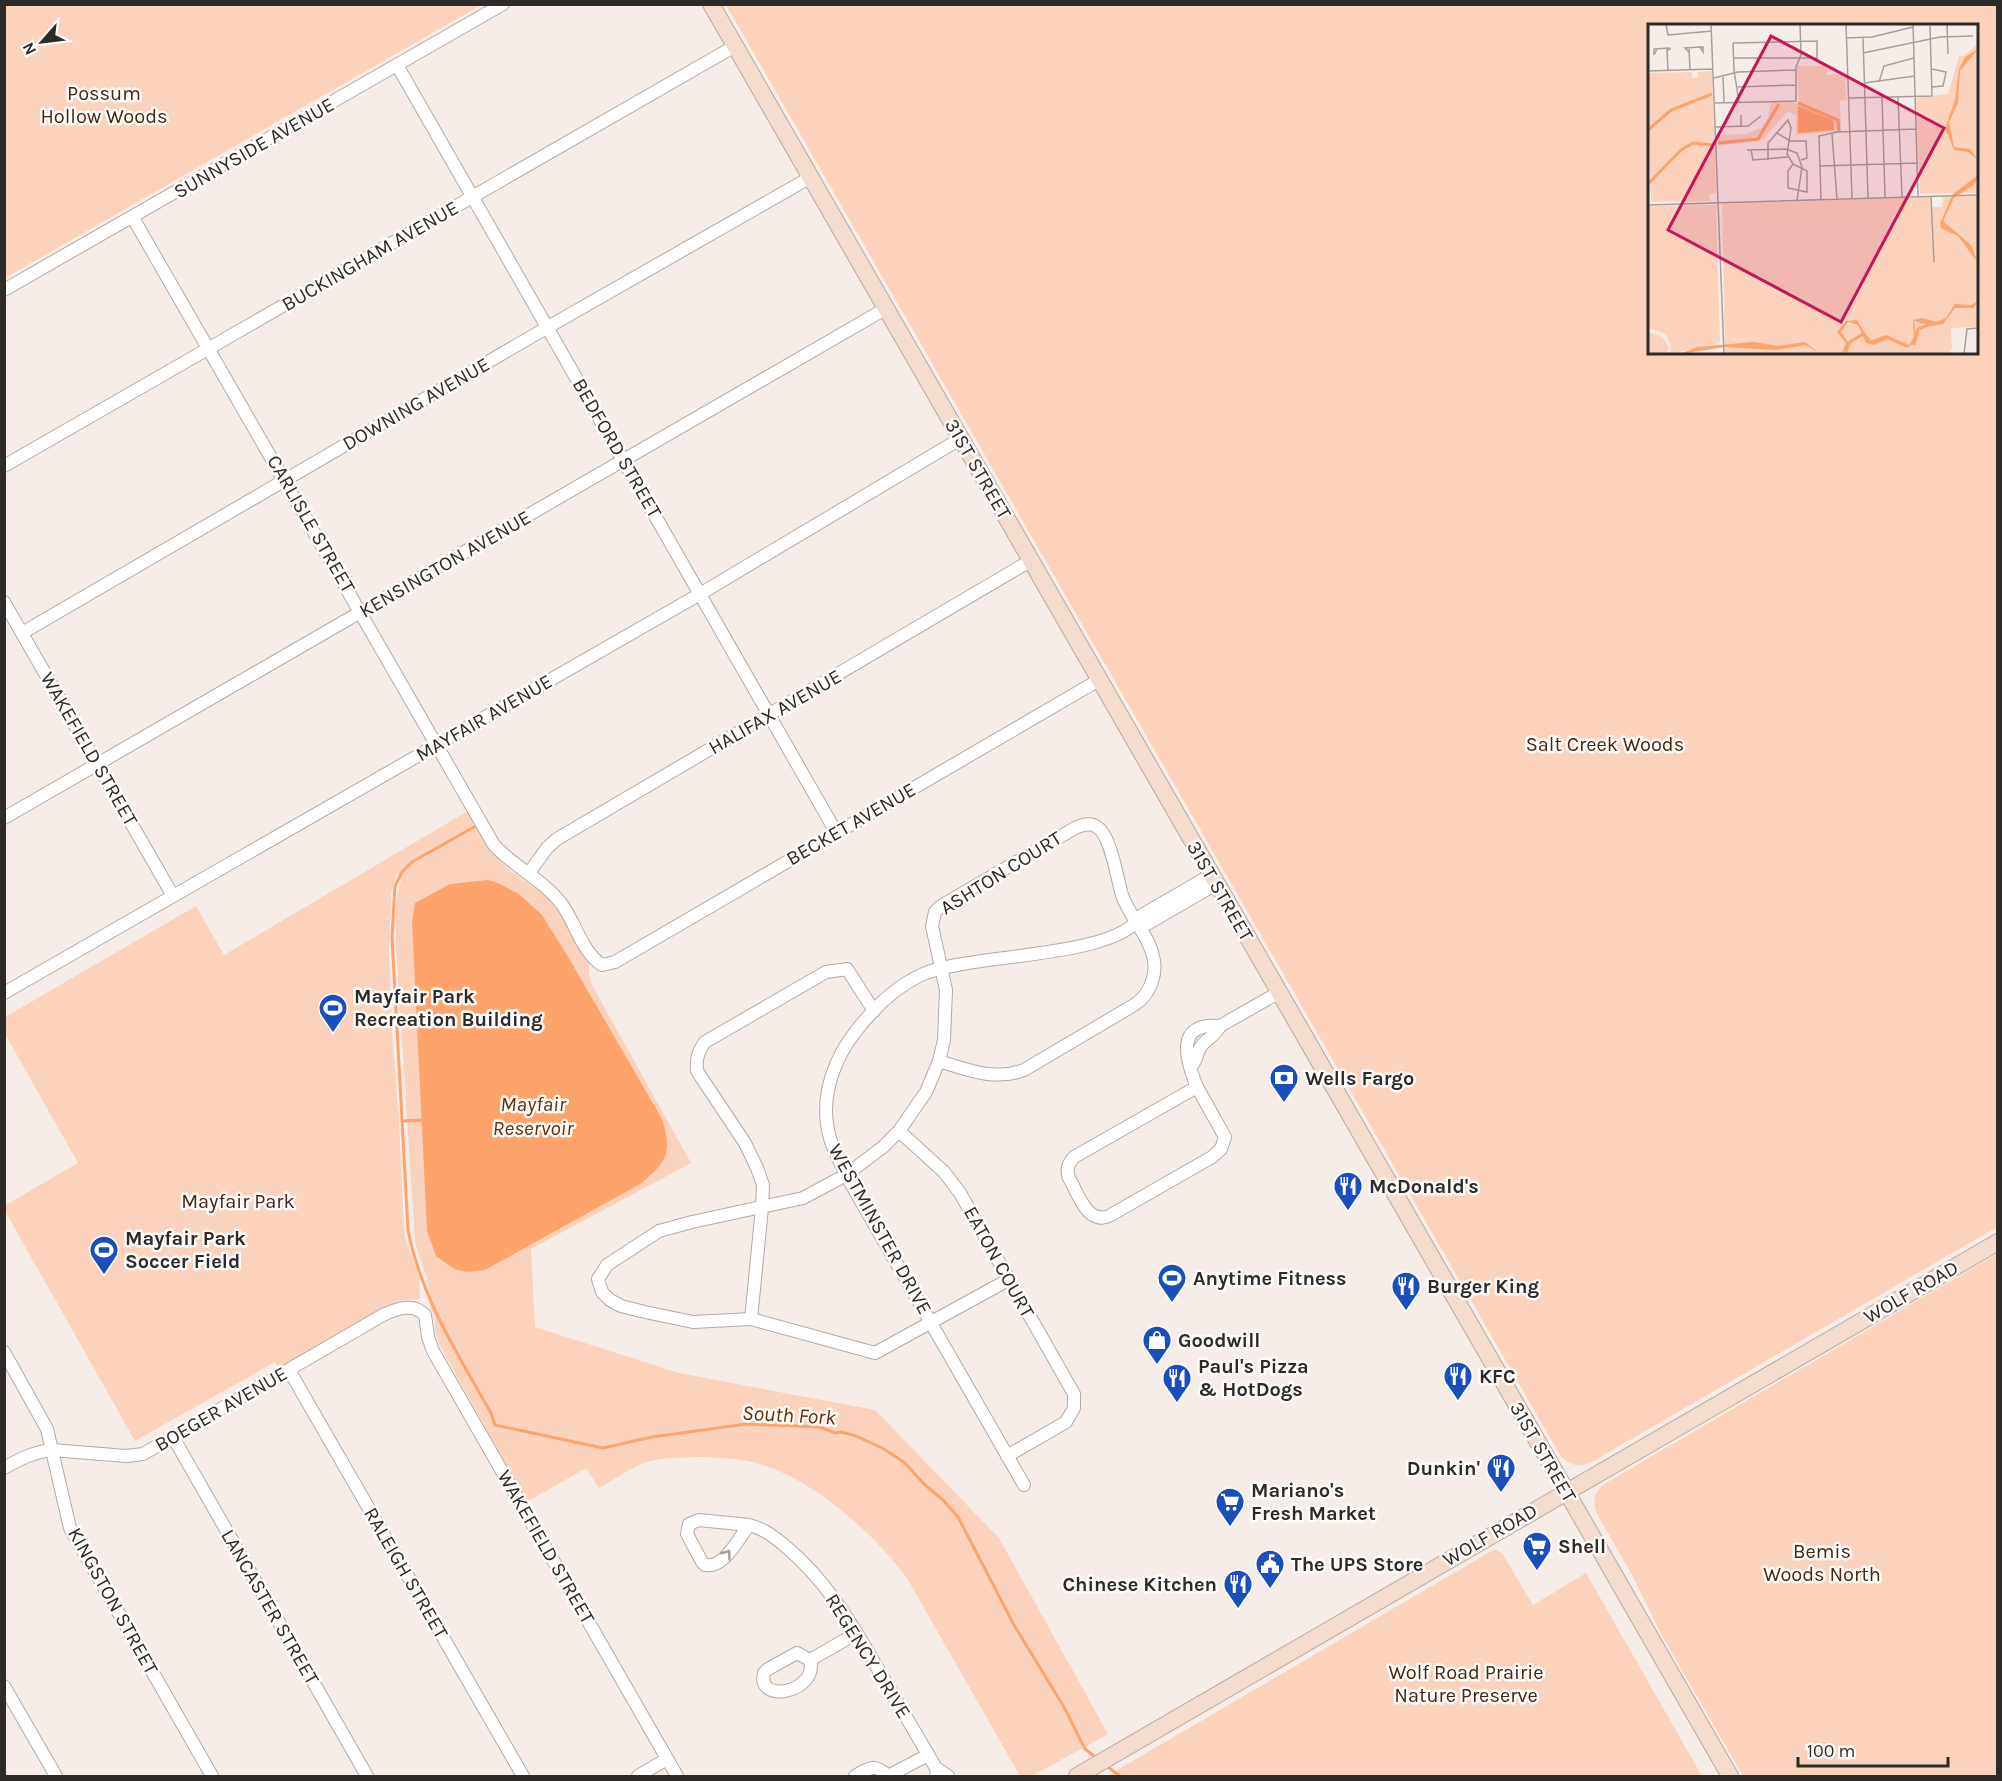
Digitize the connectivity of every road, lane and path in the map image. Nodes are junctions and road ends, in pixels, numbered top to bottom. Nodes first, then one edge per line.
1 (503, 4) edge
2 (711, 4) edge
3 (735, 46) junction
4 (397, 65) junction
5 (811, 177) junction
6 (472, 197) junction
7 (133, 218) junction
8 (4, 290) edge
9 (885, 309) junction
10 (548, 327) junction
11 (208, 349) junction
12 (960, 439) junction
13 (623, 460) junction
14 (4, 466) edge
15 (286, 480) junction
16 (1030, 561) junction
17 (699, 594) junction
18 (4, 602) edge
19 (362, 612) junction
20 (22, 633) junction
21 (1099, 680) junction
22 (770, 716) junction
23 (437, 745) junction
24 (98, 765) junction
25 (4, 818) edge
26 (836, 832) junction
27 (529, 873) junction
28 (1214, 880) junction
29 (173, 896) junction
30 (1137, 924) junction
31 (602, 965) joint
32 (942, 969) junction
33 (4, 993) edge
34 (1278, 993) junction
35 (874, 1011) junction
36 (939, 1061) junction
37 (1197, 1087) junction
38 (899, 1131) junction
39 (846, 1175) junction
40 (762, 1208) junction
41 (1998, 1242) edge
42 (1008, 1280) junction
43 (425, 1315) joint
44 (751, 1319) junction
45 (931, 1323) junction
46 (4, 1352) edge
47 (289, 1370) junction
48 (173, 1437) junction
49 (52, 1450) junction
50 (1007, 1456) junction
51 (4, 1468) edge
52 (1023, 1485) dead end
53 (1566, 1491) junction
54 (748, 1525) junction
55 (857, 1633) junction
56 (810, 1660) dead end
57 (4, 1686) edge
58 (928, 1755) junction
59 (668, 1759) junction
60 (936, 1772) edge
61 (56, 1776) edge
62 (212, 1776) edge
63 (367, 1776) edge
64 (523, 1776) edge
65 (638, 1776) edge
66 (677, 1776) edge
67 (855, 1776) edge
68 (888, 1776) edge
69 (948, 1776) edge
70 (1077, 1776) edge
71 (1730, 1776) edge

1 - 4 street, SUNNYSIDE AVENUE
2 - 3 main road, 31ST STREET
3 - 5 main road, 31ST STREET
3 - 6 street, BUCKINGHAM AVENUE
4 - 6 street, BEDFORD STREET
4 - 7 street, SUNNYSIDE AVENUE
5 - 9 main road, 31ST STREET
5 - 10 street, DOWNING AVENUE
6 - 10 street, BEDFORD STREET
6 - 11 street, BUCKINGHAM AVENUE
7 - 8 street, SUNNYSIDE AVENUE
7 - 11 street, CARLISLE STREET
9 - 12 main road, 31ST STREET
9 - 13 street, KENSINGTON AVENUE
10 - 13 street, BEDFORD STREET
10 - 15 street, DOWNING AVENUE
11 - 14 street, BUCKINGHAM AVENUE
11 - 15 street, CARLISLE STREET
12 - 16 main road, 31ST STREET
12 - 17 street, MAYFAIR AVENUE
13 - 17 street, BEDFORD STREET
13 - 19 street, KENSINGTON AVENUE
15 - 19 street, CARLISLE STREET
15 - 20 street, DOWNING AVENUE
16 - 21 main road, 31ST STREET
16 - 22 street, HALIFAX AVENUE
17 - 22 street, BEDFORD STREET
17 - 23 street, MAYFAIR AVENUE
18 - 20 street, WAKEFIELD STREET
19 - 23 street, CARLISLE STREET
19 - 24 street, KENSINGTON AVENUE
20 - 24 street, WAKEFIELD STREET
21 - 26 street, BECKET AVENUE
21 - 28 main road, 31ST STREET
22 - 26 street, BEDFORD STREET
22 - 27 street, HALIFAX AVENUE
23 - 27 street, CARLISLE STREET
23 - 29 street, MAYFAIR AVENUE
24 - 25 street, KENSINGTON AVENUE
24 - 29 street, WAKEFIELD STREET
26 - 31 street, BECKET AVENUE
27 - 31 street, CARLISLE STREET
28 - 30 street, WESTMINSTER DRIVE
28 - 34 main road, 31ST STREET
29 - 33 street, MAYFAIR AVENUE
30 - 32 street, WESTMINSTER DRIVE
30 - 32 street, ASHTON COURT
30 - 36 street, ASHTON COURT
32 - 35 street, WESTMINSTER DRIVE
32 - 36 street, ASHTON COURT
34 - 37 street
34 - 53 main road, 31ST STREET
35 - 39 street, WESTMINSTER DRIVE
35 - 40 street
36 - 38 street, ASHTON COURT
37 - 37 street
38 - 39 street, ASHTON COURT
38 - 42 street, EATON COURT
39 - 40 street, ASHTON COURT
39 - 45 street, WESTMINSTER DRIVE
40 - 44 street
40 - 44 street, ASHTON COURT
41 - 53 main road, WOLF ROAD
42 - 45 street, ASHTON COURT
42 - 50 street, EATON COURT
43 - 47 street, BOEGER AVENUE
43 - 59 street, WAKEFIELD STREET
44 - 45 street, ASHTON COURT
45 - 50 street, WESTMINSTER DRIVE
46 - 49 street, KINGSTON STREET
47 - 48 street, BOEGER AVENUE
47 - 64 street, RALEIGH STREET
48 - 49 street, BOEGER AVENUE
48 - 63 street, LANCASTER STREET
49 - 51 street, BOEGER AVENUE
49 - 62 street, KINGSTON STREET
50 - 52 street, WESTMINSTER DRIVE
53 - 70 main road, WOLF ROAD
53 - 71 main road, 31ST STREET
54 -> 54 street, REGENCY DRIVE
54 - 55 street, REGENCY DRIVE
55 - 56 street
55 - 58 street, REGENCY DRIVE
57 - 61 street
58 - 60 street, REGENCY DRIVE
58 - 68 street
59 - 65 street
59 - 66 street, WAKEFIELD STREET
60 - 69 street, REGENCY DRIVE
67 - 68 street

